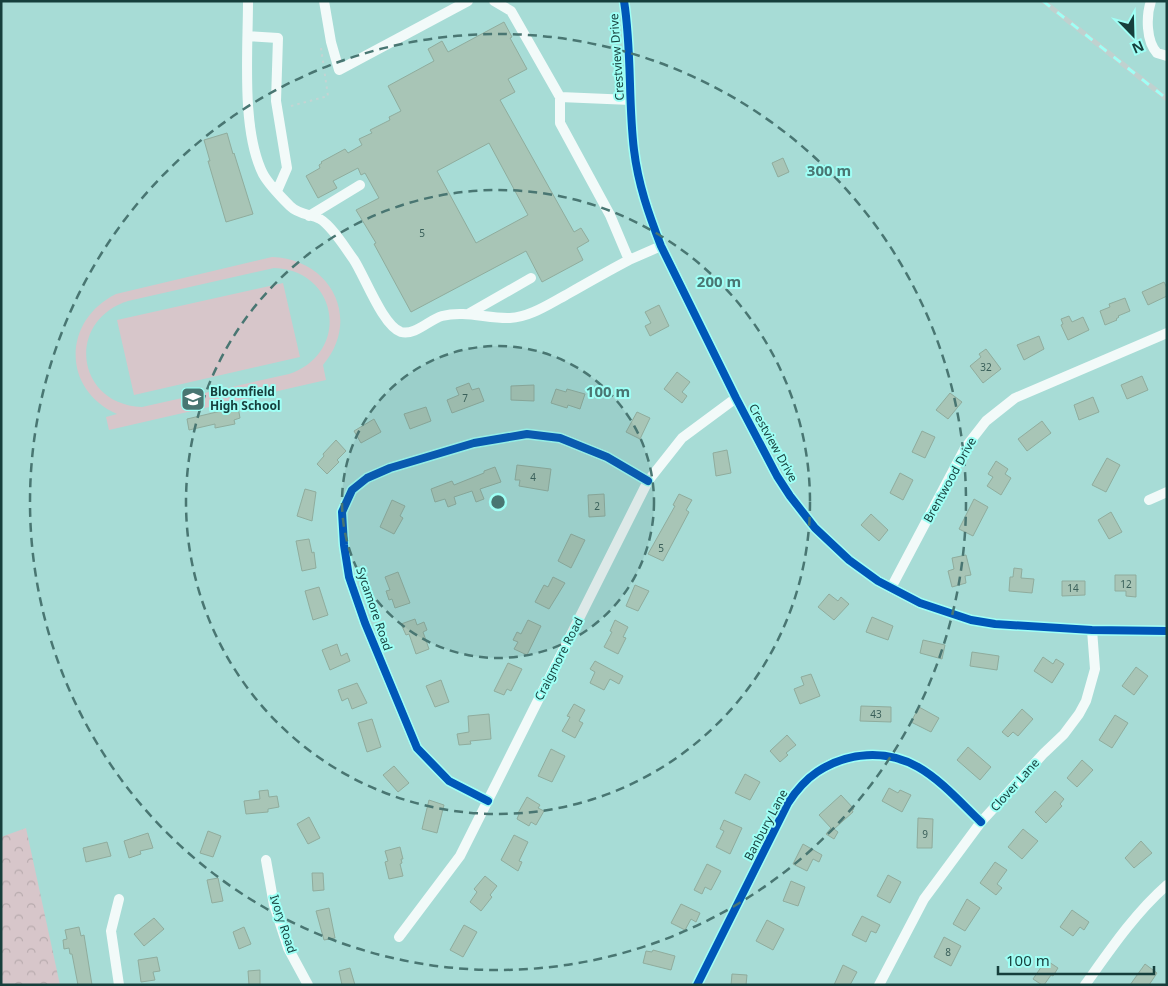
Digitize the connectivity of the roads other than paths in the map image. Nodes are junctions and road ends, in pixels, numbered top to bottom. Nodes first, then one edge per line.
1 (248, 1) edge
2 (324, 1) edge
3 (468, 1) edge
4 (494, 1) edge
5 (624, 1) edge
6 (1151, 1) edge
7 (248, 36) junction
8 (1167, 56) edge
9 (560, 97) junction
10 (631, 100) junction
11 (360, 185) dead end
12 (277, 191) junction
13 (309, 216) junction
14 (661, 246) junction
15 (629, 260) junction
16 (531, 278) dead end
17 (468, 314) junction
18 (1167, 333) edge
19 (736, 398) junction
20 (648, 481) junction
21 (1167, 492) edge
22 (1149, 500) dead end
23 (891, 588) junction
24 (1092, 630) junction
25 (1167, 631) edge
26 (488, 801) junction
27 (981, 822) junction
28 (266, 860) dead end
29 (1167, 885) edge
30 (119, 899) dead end
31 (399, 937) dead end
32 (119, 985) edge
33 (308, 985) edge
34 (697, 985) edge
35 (879, 985) edge
36 (1085, 985) edge

1 - 7 street
2 - 3 street
4 - 9 street
5 - 10 street, Crestview Drive
6 - 8 street
7 - 12 street
7 - 12 street
9 - 10 street
9 - 15 street
10 - 14 street, Crestview Drive
11 - 13 street
12 - 13 street
13 - 17 street
14 - 15 street
14 - 19 street, Crestview Drive
15 - 17 street
16 - 17 street
18 - 23 street, Brentwood Drive
19 - 20 street, Craigmore Road
19 - 23 street, Crestview Drive
20 - 26 street, Craigmore Road
20 - 26 street, Sycamore Road
21 - 22 street
23 - 24 street, Crestview Drive
24 - 25 street, Crestview Drive
24 - 27 street, Clover Lane
26 - 31 street, Craigmore Road
27 - 34 street, Banbury Lane
27 - 35 street, Clover Lane
28 - 33 street, Ivory Road
29 - 36 street
30 - 32 street

